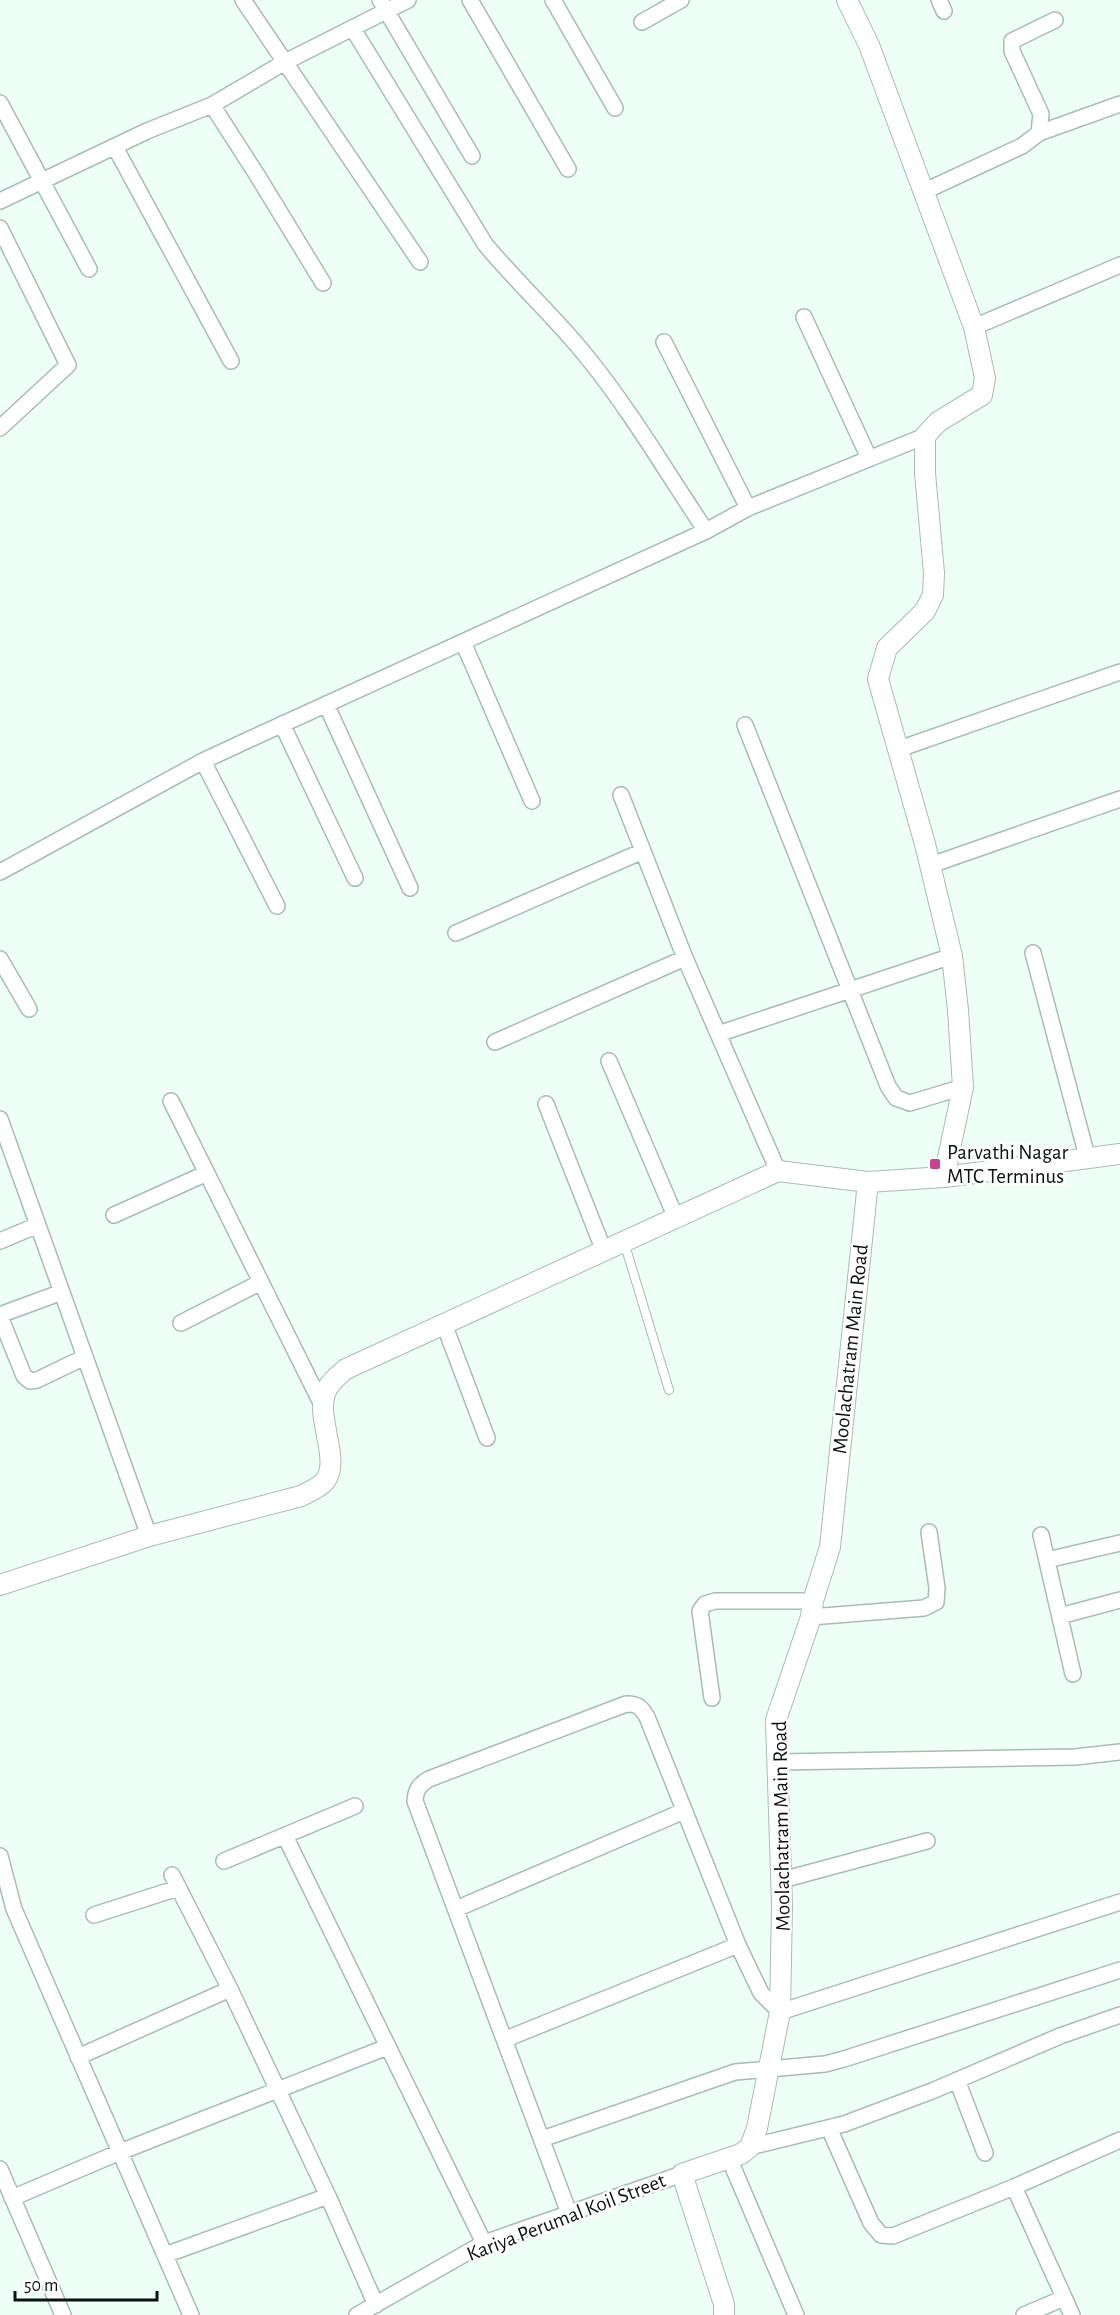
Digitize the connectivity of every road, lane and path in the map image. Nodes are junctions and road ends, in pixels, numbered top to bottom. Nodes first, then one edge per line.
1 (243, 0) edge
2 (408, 0) edge
3 (470, 0) edge
4 (553, 0) edge
5 (681, 0) edge
6 (847, 0) edge
7 (383, 6) edge
8 (1055, 20) dead end
9 (642, 22) dead end
10 (353, 29) junction
11 (285, 62) junction
12 (0, 103) edge
13 (1120, 104) edge
14 (212, 105) junction
15 (615, 108) dead end
16 (1039, 133) junction
17 (115, 147) junction
18 (472, 156) dead end
19 (568, 169) dead end
20 (41, 181) junction
21 (925, 191) junction
22 (0, 201) edge
23 (0, 228) edge
24 (420, 262) dead end
25 (1120, 265) edge
26 (89, 269) dead end
27 (323, 283) dead end
28 (804, 317) dead end
29 (974, 327) junction
30 (664, 342) dead end
31 (231, 361) dead end
32 (0, 428) edge
33 (925, 436) junction
34 (869, 458) junction
35 (748, 508) junction
36 (706, 531) junction
37 (463, 642) junction
38 (1120, 672) edge
39 (326, 704) junction
40 (282, 724) junction
41 (745, 725) dead end
42 (899, 749) junction
43 (203, 761) junction
44 (621, 795) dead end
45 (1120, 799) edge
46 (532, 801) dead end
47 (643, 850) junction
48 (931, 865) junction
49 (0, 872) edge
50 (355, 878) dead end
51 (410, 888) dead end
52 (277, 906) dead end
53 (456, 933) dead end
54 (1033, 953) dead end
55 (952, 956) junction
56 (686, 957) junction
57 (0, 959) edge
58 (850, 990) junction
59 (29, 1009) dead end
60 (718, 1034) junction
61 (495, 1042) dead end
62 (609, 1061) dead end
63 (963, 1087) junction
64 (171, 1101) dead end
65 (546, 1104) dead end
66 (0, 1119) edge
67 (1120, 1154) edge
68 (1088, 1160) junction
69 (15, 1161) junction
70 (0, 1166) edge
71 (778, 1171) junction
72 (207, 1173) junction
73 (944, 1177) junction
74 (868, 1182) junction
75 (114, 1215) dead end
76 (676, 1218) junction
77 (38, 1225) junction
78 (0, 1241) edge
79 (623, 1242) junction
80 (604, 1251) junction
81 (261, 1282) junction
82 (62, 1292) junction
83 (181, 1323) dead end
84 (444, 1324) junction
85 (85, 1357) junction
86 (669, 1390) dead end
87 (323, 1407) junction
88 (487, 1438) dead end
89 (929, 1532) dead end
90 (149, 1536) junction
91 (1041, 1536) dead end
92 (1120, 1543) edge
93 (1047, 1560) junction
94 (0, 1585) edge
95 (1120, 1600) edge
96 (812, 1609) junction
97 (1060, 1616) junction
98 (1073, 1674) dead end
99 (712, 1698) dead end
100 (1120, 1752) edge
101 (778, 1762) junction
102 (356, 1806) dead end
103 (684, 1811) junction
104 (285, 1836) junction
105 (927, 1841) dead end
106 (0, 1856) edge
107 (224, 1861) dead end
108 (782, 1880) junction
109 (1120, 1902) edge
110 (456, 1909) junction
111 (94, 1915) dead end
112 (738, 1946) junction
113 (1120, 1970) edge
114 (230, 1989) junction
115 (780, 2012) junction
116 (1120, 2014) edge
117 (506, 2039) junction
118 (387, 2047) junction
119 (78, 2057) junction
120 (768, 2070) junction
121 (957, 2080) junction
122 (278, 2091) junction
123 (829, 2128) junction
124 (542, 2139) junction
125 (1120, 2140) edge
126 (750, 2147) junction
127 (120, 2152) junction
128 (985, 2153) dead end
129 (729, 2158) junction
130 (0, 2169) edge
131 (682, 2174) junction
132 (1014, 2187) junction
133 (328, 2196) junction
134 (12, 2198) junction
135 (569, 2213) junction
136 (484, 2243) junction
137 (165, 2255) junction
138 (1064, 2298) junction
139 (376, 2305) junction
140 (63, 2315) edge
141 (191, 2315) edge
142 (357, 2315) edge
143 (724, 2315) edge
144 (796, 2315) edge
145 (1024, 2315) edge
146 (1072, 2315) edge

1 - 11 street
2 - 7 street
3 - 19 street
4 - 15 street
5 - 9 street
6 - 21 street
7 - 10 street
7 - 18 street
8 - 16 street
10 - 11 street
10 - 36 street
11 - 14 street
11 - 24 street
12 - 20 street
13 - 16 street
14 - 17 street
14 - 27 street
16 - 21 street
17 - 20 street
17 - 31 street
20 - 22 street
20 - 26 street
21 - 29 street
23 - 32 street
25 - 29 street
28 - 34 street
29 - 33 street
30 - 35 street
33 - 34 street
33 - 42 street
34 - 35 street
35 - 36 street
36 - 37 street
37 - 39 street
37 - 46 street
38 - 42 street
39 - 40 street
39 - 51 street
40 - 43 street
40 - 50 street
41 - 58 street
42 - 48 street
43 - 49 street
43 - 52 street
44 - 47 street
45 - 48 street
47 - 53 street
47 - 56 street
48 - 55 street
54 - 68 street
55 - 58 street
55 - 63 street
56 - 60 street
56 - 61 street
57 - 59 street
58 - 60 street
58 - 63 street
60 - 71 street
62 - 76 street
63 - 73 street
64 - 72 street
65 - 80 street
66 - 69 street
67 - 68 street
68 - 73 street
69 - 70 street
69 - 77 street
71 - 74 street
71 - 76 street
72 - 75 street
72 - 81 street
73 - 74 street
74 - 96 street, Moolachatram Main Road
76 - 79 street
77 - 78 street
77 - 82 street
79 - 80 street
79 - 86 lane
80 - 84 street
81 - 83 street
81 - 87 street
82 - 85 street
82 - 85 street
84 - 87 street
84 - 88 street
85 - 90 street
87 - 90 street
89 - 96 street
90 - 94 street
91 - 93 street
92 - 93 street
93 - 97 street
95 - 97 street
96 - 99 street
96 - 101 street, Moolachatram Main Road
97 - 98 street
100 - 101 street
101 - 108 street, Moolachatram Main Road
102 - 104 street
103 - 110 street
103 - 110 street
103 - 112 street
104 - 107 street
104 - 118 street
105 - 108 street
106 - 119 street
108 - 115 street, Moolachatram Main Road
109 - 115 street
110 - 117 street
111 - 114 street
112 - 115 street
112 - 117 street
113 - 120 street
114 - 119 street
114 - 122 street
115 - 120 street, Moolachatram Main Road
116 - 121 street
117 - 124 street
118 - 122 street
118 - 136 street
119 - 127 street
120 - 124 street
120 - 126 street, Moolachatram Main Road
121 - 123 street
121 - 128 street
122 - 127 street
122 - 133 street
123 - 126 street
123 - 132 street
124 - 135 street
125 - 132 street
126 - 129 street
127 - 134 street
127 - 137 street
129 - 131 street
129 - 144 street
130 - 134 street
131 - 135 street, Kariya Perumal Koil Street
131 - 143 street
132 - 138 street
133 - 137 street
133 - 139 street
134 - 140 street
135 - 136 street, Kariya Perumal Koil Street
136 - 139 street, Kariya Perumal Koil Street
137 - 141 street
138 - 145 street
138 - 146 street
139 - 142 street, Kariya Perumal Koil Street

